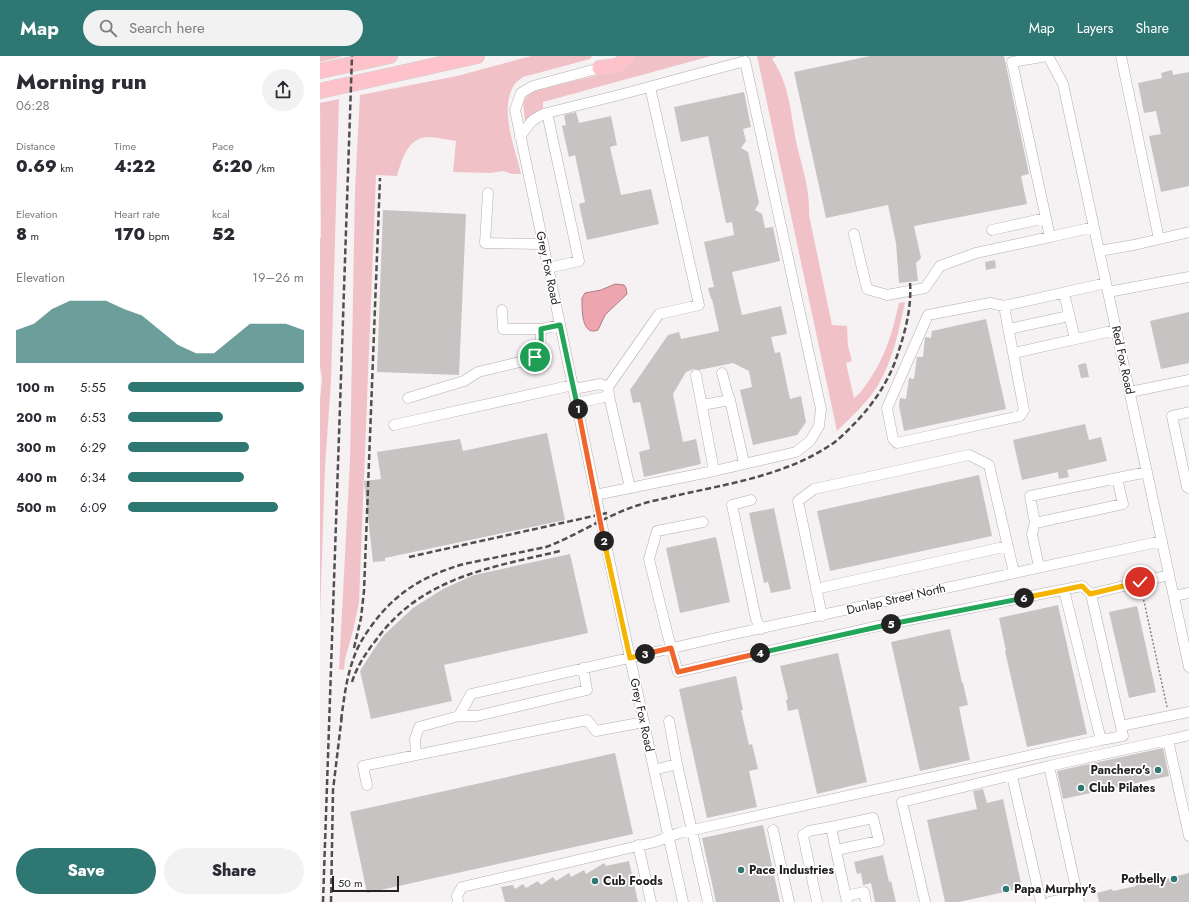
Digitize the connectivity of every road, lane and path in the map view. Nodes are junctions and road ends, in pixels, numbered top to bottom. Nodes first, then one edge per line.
1 (390, 56) edge
2 (477, 56) edge
3 (627, 56) edge
4 (1048, 56) edge
5 (1121, 56) edge
6 (1011, 59) edge
7 (604, 62) edge
8 (320, 72) edge
9 (650, 87) junction
10 (320, 91) edge
11 (547, 113) junction
12 (520, 137) junction
13 (488, 193) dead end
14 (1046, 218) junction
15 (1094, 227) junction
16 (992, 230) dead end
17 (1189, 232) edge
18 (854, 234) dead end
19 (1050, 237) junction
20 (1159, 239) junction
21 (543, 244) junction
22 (1099, 251) junction
23 (548, 268) junction
24 (1189, 277) edge
25 (1107, 288) junction
26 (1064, 293) junction
27 (1004, 306) junction
28 (502, 310) dead end
29 (1069, 316) junction
30 (560, 325) junction
31 (541, 329) junction
32 (1009, 330) junction
33 (1116, 330) junction
34 (1075, 339) junction
35 (1014, 353) junction
36 (722, 373) dead end
37 (696, 375) dead end
38 (1189, 380) edge
39 (574, 387) junction
40 (609, 391) junction
41 (1130, 392) junction
42 (408, 398) dead end
43 (730, 400) junction
44 (577, 403) junction
45 (702, 405) junction
46 (1189, 412) edge
47 (394, 425) dead end
48 (1185, 456) edge
49 (744, 463) junction
50 (714, 471) junction
51 (1147, 472) junction
52 (1117, 478) junction
53 (630, 488) junction
54 (1189, 488) edge
55 (595, 495) junction
56 (751, 500) dead end
57 (703, 522) dead end
58 (1036, 523) junction
59 (1162, 540) junction
60 (1008, 546) junction
61 (1039, 567) junction
62 (1014, 573) junction
63 (1170, 575) junction
64 (1140, 582) junction
65 (816, 589) junction
66 (1064, 590) junction
67 (1189, 593) edge
68 (1090, 594) junction
69 (1174, 596) junction
70 (822, 616) junction
71 (761, 629) junction
72 (671, 648) junction
73 (630, 658) junction
74 (1189, 667) edge
75 (583, 668) junction
76 (1189, 712) edge
77 (459, 716) junction
78 (1169, 716) junction
79 (669, 721) dead end
80 (644, 722) junction
81 (1121, 726) junction
82 (1189, 735) edge
83 (1101, 740) junction
84 (1168, 740) junction
85 (416, 756) junction
86 (677, 764) junction
87 (1049, 766) junction
88 (654, 770) junction
89 (1012, 776) junction
90 (366, 785) dead end
91 (831, 827) junction
92 (692, 830) junction
93 (773, 830) dead end
94 (1188, 830) edge
95 (668, 837) junction
96 (638, 846) junction
97 (836, 850) junction
98 (847, 899) edge
99 (1079, 899) edge
100 (458, 902) edge
101 (651, 902) edge
102 (683, 902) edge
103 (708, 902) edge
104 (789, 902) edge
105 (817, 902) edge
106 (866, 902) edge
107 (925, 902) edge
108 (1040, 902) edge
109 (1050, 902) edge

1 - 8 highway
2 - 10 highway
3 - 7 highway
4 - 6 street
4 - 15 street, Red Fox Road
5 - 20 street
6 - 14 street
7 - 12 street, Grey Fox Road
9 - 11 street
9 - 40 street
9 - 49 street
11 - 12 street
11 - 23 street
12 - 21 street, Grey Fox Road
13 - 21 street
14 - 16 street
14 - 19 street
15 - 19 street
15 - 22 street, Red Fox Road
17 - 20 street
18 - 19 street
20 - 22 street
21 - 23 street, Grey Fox Road
22 - 25 street, Red Fox Road
23 - 30 street, Grey Fox Road
24 - 25 street
25 - 26 street
25 - 33 street, Red Fox Road
26 - 27 street
26 - 29 street
27 - 32 street
27 - 35 street
28 - 31 street
29 - 32 street
29 - 34 street
30 - 31 street
30 - 39 street, Grey Fox Road
31 - 42 street
32 - 35 street
33 - 34 street
33 - 41 street, Red Fox Road
34 - 35 street
36 - 43 street
37 - 45 street
38 - 41 street
39 - 40 street
39 - 44 street, Grey Fox Road
39 - 47 street
40 - 44 street
40 - 53 street
41 - 51 street, Red Fox Road
43 - 45 street
43 - 49 street
44 - 55 street, Grey Fox Road
45 - 50 street
46 - 48 street
48 - 54 street
49 - 50 street
50 - 53 street
51 - 52 street
51 - 59 street, Red Fox Road
52 - 58 street
52 - 58 street
53 - 55 street
55 - 73 street, Grey Fox Road
56 - 71 street
57 - 72 street
58 - 61 street
59 - 61 street, Dunlap Street North
59 - 63 street, Red Fox Road
60 - 62 street
60 - 65 street
60 - 65 street
61 - 62 street, Dunlap Street North
62 - 70 street, Dunlap Street North
63 - 64 street
63 - 69 street, Red Fox Road
64 - 68 street
64 - 78 path
65 - 70 street
66 - 68 street
66 - 72 street
66 - 83 street
67 - 69 street
68 - 81 street
69 - 74 street, Red Fox Road
70 - 71 street, Dunlap Street North
71 - 72 street, Dunlap Street North
72 - 73 street, Dunlap Street North
73 - 75 street, Dunlap Street North
73 - 80 street, Grey Fox Road
75 - 77 street, Dunlap Street North
75 - 77 street
76 - 78 street
77 - 85 street
78 - 81 street
79 - 86 street
80 - 85 street
80 - 88 street, Grey Fox Road
81 - 83 street
82 - 84 street
83 - 92 street
84 - 87 street
84 - 94 street
85 - 90 street
86 - 88 street
86 - 92 street
87 - 89 street
87 - 99 street
88 - 95 street, Grey Fox Road
89 - 107 street
89 - 108 street
91 - 97 street
91 - 97 street
91 - 105 street
92 - 95 street
92 - 103 street
93 - 104 street
95 - 96 street
95 - 102 street, Grey Fox Road
96 - 100 street
96 - 101 street
97 - 98 street
98 - 106 street
99 - 109 street

